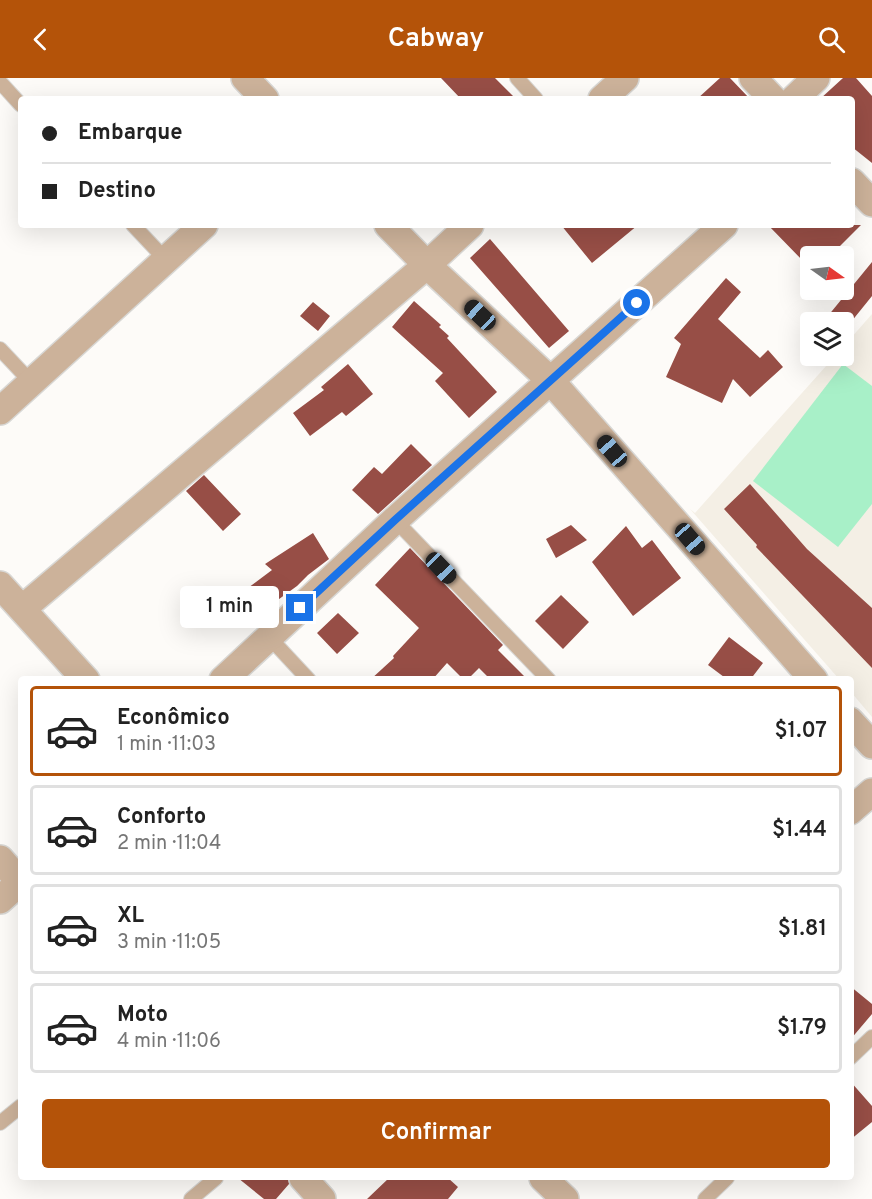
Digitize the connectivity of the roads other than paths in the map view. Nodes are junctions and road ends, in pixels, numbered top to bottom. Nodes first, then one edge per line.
1 (245, 78) edge
2 (517, 78) edge
3 (624, 78) edge
4 (753, 78) edge
5 (816, 78) edge
6 (0, 82) edge
7 (262, 96) edge
8 (533, 96) edge
9 (605, 96) edge
10 (770, 96) edge
11 (797, 96) edge
12 (18, 102) edge
13 (855, 185) edge
14 (872, 203) edge
15 (136, 228) edge
16 (201, 228) edge
17 (390, 228) edge
18 (467, 228) edge
19 (721, 228) edge
20 (166, 260) junction
21 (427, 266) junction
22 (0, 349) edge
23 (550, 380) junction
24 (31, 382) junction
25 (0, 411) edge
26 (395, 520) junction
27 (0, 585) edge
28 (22, 609) junction
29 (268, 637) junction
30 (82, 676) edge
31 (227, 676) edge
32 (305, 676) edge
33 (545, 676) edge
34 (810, 676) edge
35 (854, 725) edge
36 (872, 745) edge
37 (872, 792) edge
38 (854, 808) edge
39 (0, 860) edge
40 (18, 879) edge
41 (18, 885) edge
42 (0, 900) edge
43 (872, 1037) edge
44 (854, 1054) edge
45 (18, 1108) edge
46 (0, 1123) edge
47 (214, 1180) edge
48 (305, 1180) edge
49 (545, 1180) edge
50 (725, 1180) edge
51 (191, 1199) edge
52 (322, 1199) edge
53 (565, 1199) edge
54 (705, 1199) edge

1 - 7 street
2 - 8 lane
3 - 9 street
4 - 10 street
5 - 11 street
6 - 12 lane
13 - 14 street
15 - 20 lane
16 - 20 street
17 - 21 street
18 - 21 street
19 - 23 street
20 - 24 street
21 - 23 street
21 - 28 street
22 - 24 lane
23 - 26 street
23 - 34 street
24 - 25 street
26 - 29 street
26 - 33 lane
27 - 28 street
28 - 30 street
29 - 31 street
29 - 32 lane
35 - 36 street
37 - 38 street
39 - 40 street
41 - 42 street
43 - 44 lane
45 - 46 lane
47 - 51 lane
48 - 52 street
49 - 53 street
50 - 54 lane

